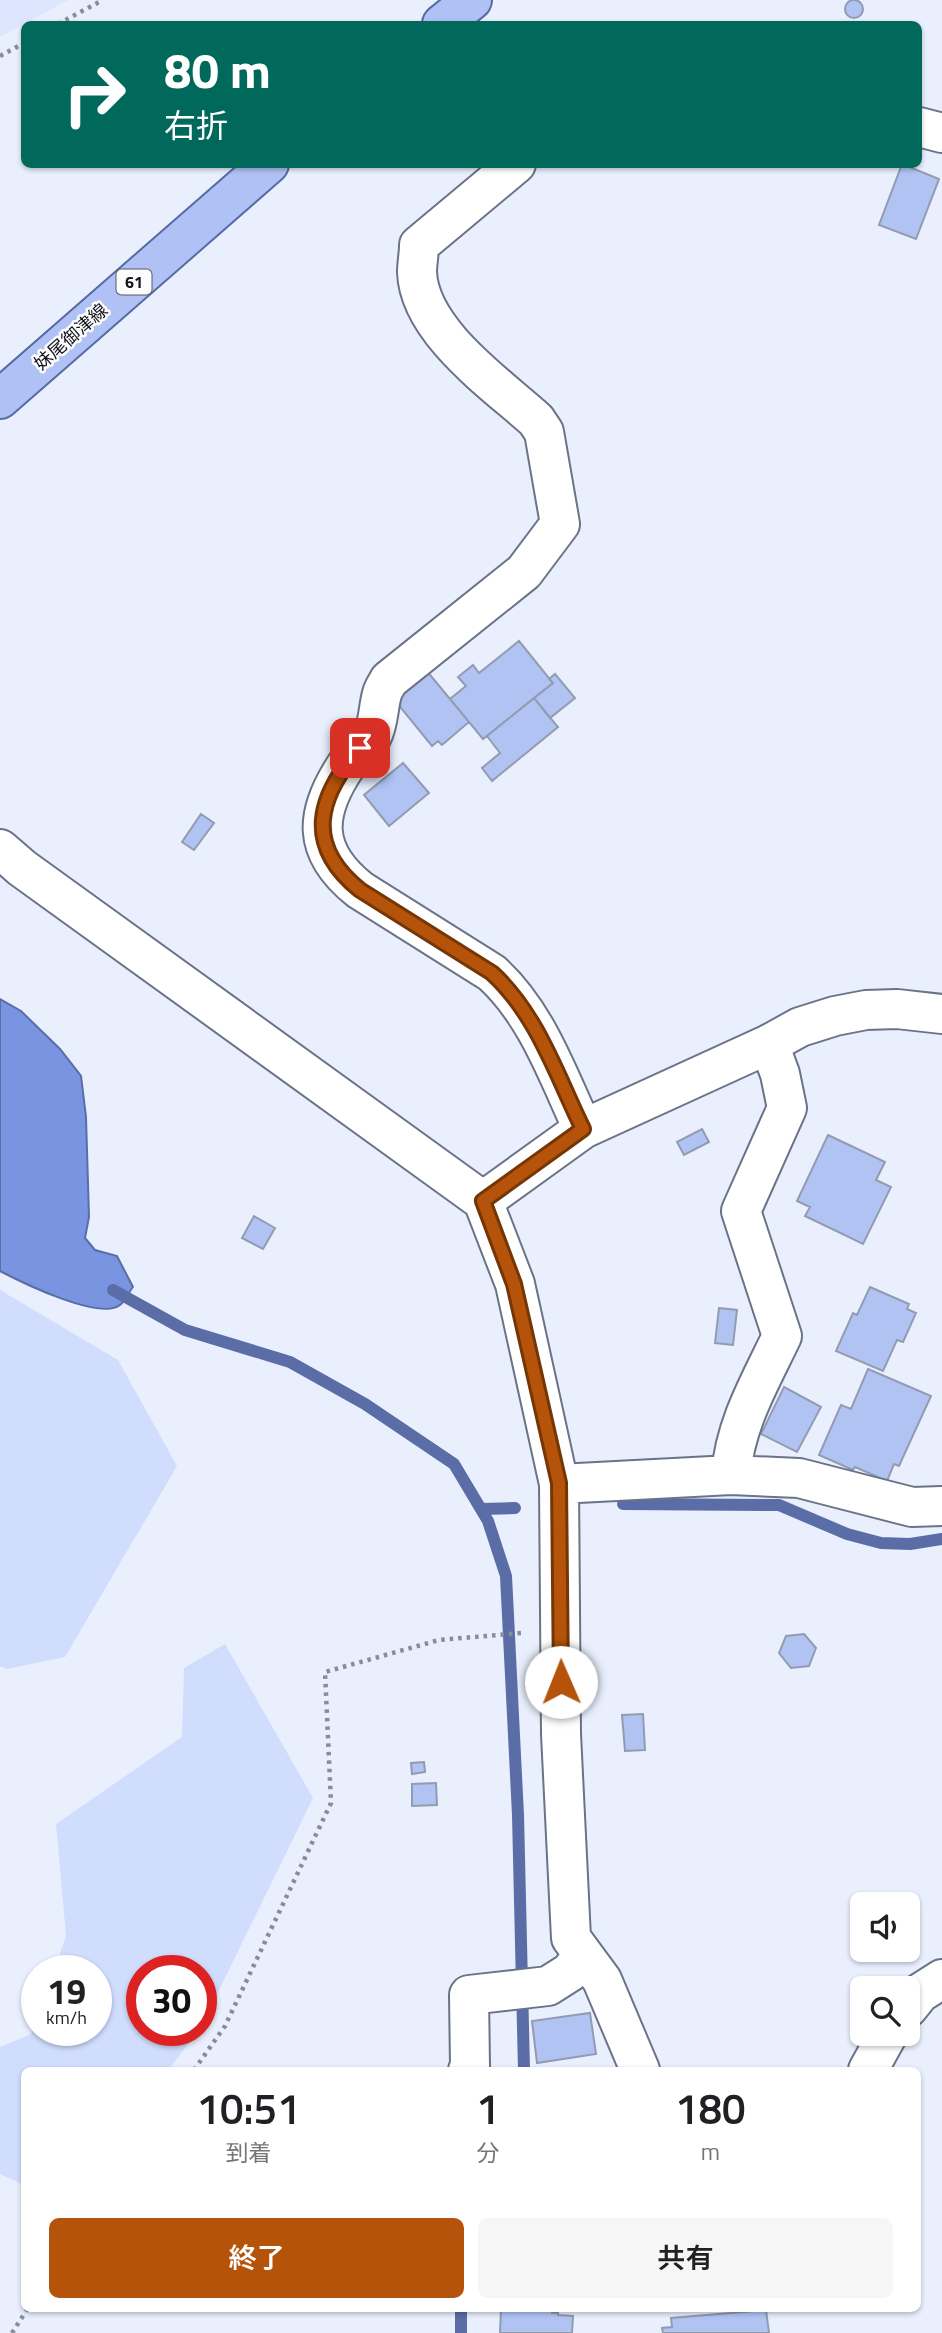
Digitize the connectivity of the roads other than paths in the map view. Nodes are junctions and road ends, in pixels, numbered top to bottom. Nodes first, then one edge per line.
1 (472, 0) edge
2 (446, 21) edge
3 (922, 128) edge
4 (942, 132) edge
5 (264, 168) edge
6 (511, 168) edge
7 (0, 399) edge
8 (0, 849) edge
9 (942, 1014) edge
10 (769, 1044) junction
11 (583, 1129) junction
12 (483, 1201) junction
13 (731, 1475) junction
14 (559, 1483) junction
15 (942, 1506) edge
16 (583, 1955) junction
17 (942, 1979) edge
18 (920, 1993) edge
19 (881, 2046) edge
20 (468, 2067) edge
21 (638, 2067) edge
22 (870, 2067) edge

1 - 2 main road
3 - 4 street
5 - 7 main road, 妹尾御津線 / 61
6 - 11 street
8 - 12 street
9 - 10 street
10 - 11 street
10 - 13 street
11 - 12 street
12 - 14 street
13 - 14 street
13 - 15 street
14 - 16 street
16 - 20 street
16 - 21 street
17 - 18 street
19 - 22 street

